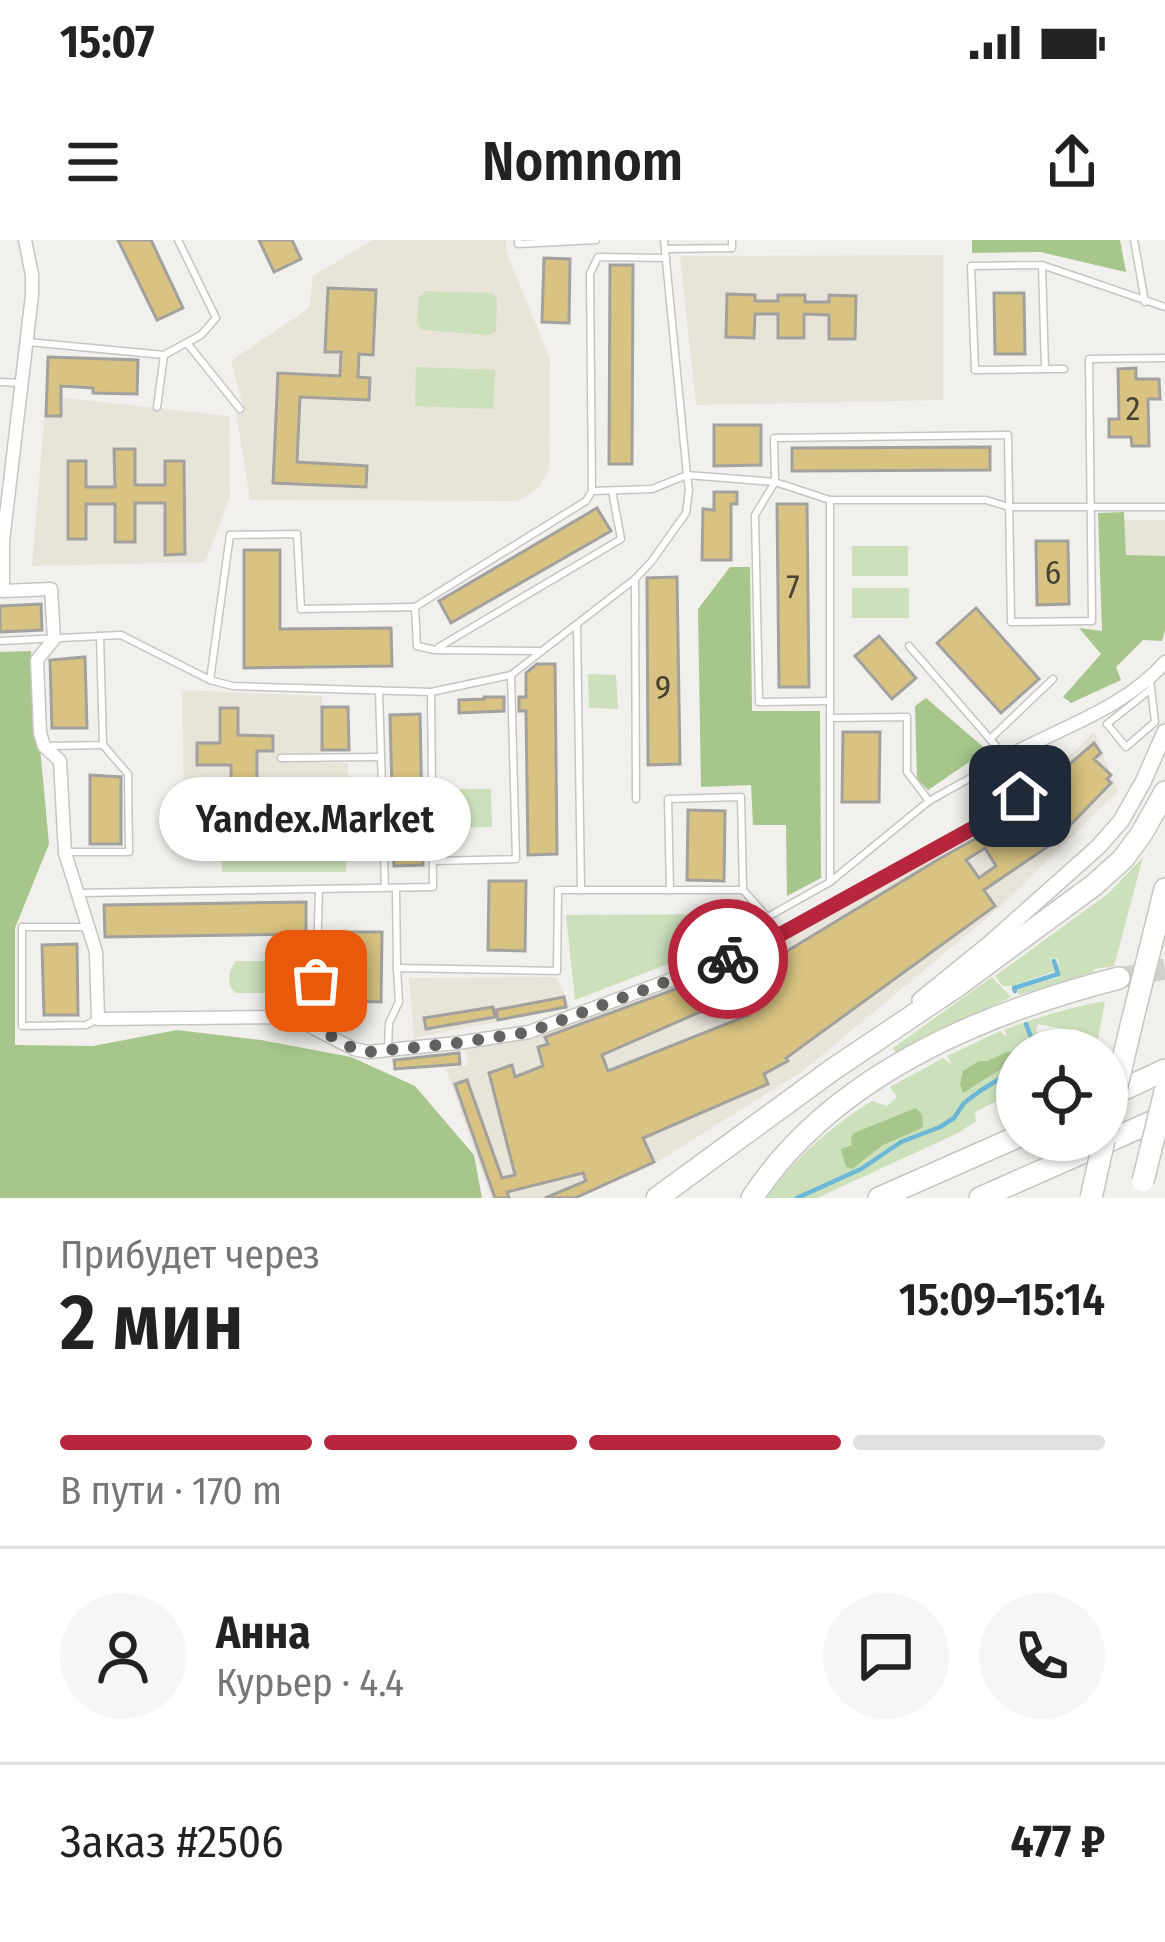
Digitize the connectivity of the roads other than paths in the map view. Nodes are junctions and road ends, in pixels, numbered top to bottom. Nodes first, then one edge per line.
1 (25, 240) edge
2 (178, 240) edge
3 (518, 240) edge
4 (596, 240) edge
5 (731, 240) edge
6 (1134, 240) edge
7 (665, 249) edge
8 (1042, 265) junction
9 (1145, 302) junction
10 (1165, 307) edge
11 (28, 342) junction
12 (187, 343) junction
13 (164, 355) junction
14 (1165, 358) edge
15 (1045, 369) junction
16 (1064, 369) dead end
17 (0, 382) edge
18 (21, 383) junction
19 (157, 407) dead end
20 (240, 409) dead end
21 (687, 475) junction
22 (775, 482) junction
23 (592, 491) junction
24 (612, 491) junction
25 (830, 500) junction
26 (1090, 506) junction
27 (1009, 507) junction
28 (1165, 507) edge
29 (635, 579) junction
30 (2, 591) edge
31 (415, 608) junction
32 (577, 626) junction
33 (100, 636) junction
34 (53, 639) junction
35 (0, 641) edge
36 (909, 646) dead end
37 (435, 650) junction
38 (539, 651) junction
39 (1165, 662) edge
40 (511, 675) junction
41 (1053, 679) dead end
42 (210, 680) junction
43 (1150, 684) junction
44 (379, 690) junction
45 (431, 692) junction
46 (830, 701) junction
47 (830, 718) junction
48 (1165, 732) edge
49 (989, 739) junction
50 (103, 745) junction
51 (44, 746) junction
52 (1020, 750) junction
53 (381, 757) junction
54 (281, 758) dead end
55 (1006, 758) junction
56 (1165, 792) edge
57 (636, 800) dead end
58 (929, 801) junction
59 (65, 853) junction
60 (433, 861) junction
61 (830, 882) junction
62 (385, 887) junction
63 (395, 887) junction
64 (319, 889) junction
65 (1165, 889) edge
66 (581, 890) junction
67 (670, 890) junction
68 (743, 890) junction
69 (78, 893) junction
70 (766, 917) junction
71 (755, 924) dead end
72 (88, 926) junction
73 (398, 968) junction
74 (1119, 978) tunnel mouth
75 (98, 1019) junction
76 (315, 1027) junction
77 (1128, 1040) edge
78 (388, 1050) junction
79 (832, 1070) junction
80 (1165, 1070) edge
81 (1128, 1087) edge
82 (1165, 1092) edge
83 (1165, 1116) edge
84 (1128, 1129) edge
85 (996, 1146) edge
86 (1055, 1161) edge
87 (1100, 1161) edge
88 (1141, 1189) edge
89 (658, 1198) edge
90 (752, 1198) edge
91 (880, 1198) edge
92 (980, 1198) edge
93 (1090, 1198) edge

1 - 11 street
2 - 12 lane
3 - 4 lane
5 - 7 lane
6 - 9 lane
7 - 21 lane
7 - 23 lane
8 - 9 lane
8 - 15 lane
8 - 15 lane
9 - 10 lane
11 - 13 lane
11 - 18 street
12 - 13 lane
12 - 20 lane
13 - 19 lane
14 - 26 lane
15 - 16 lane
17 - 18 lane
18 - 30 street
21 - 22 lane
21 - 24 lane
21 - 29 lane
22 - 25 lane
22 - 27 lane
22 - 46 lane
23 - 24 lane
23 - 31 lane
24 - 37 lane
25 - 27 lane
25 - 46 lane
26 - 27 lane
26 - 27 lane
26 - 28 lane
29 - 32 lane
29 - 57 lane
30 - 34 street
31 - 37 lane
31 - 42 lane
32 - 38 lane
32 - 66 lane
33 - 34 lane
33 - 42 lane
33 - 50 lane
34 - 35 lane
34 - 51 street
36 - 49 lane
37 - 38 lane
38 - 40 lane
39 - 43 street
40 - 45 lane
40 - 60 lane
41 - 49 lane
42 - 44 lane
43 - 43 lane
43 - 52 street
44 - 45 lane
44 - 53 lane
45 - 60 lane
46 - 47 lane
47 - 58 lane
47 - 61 lane
48 - 79 street
49 - 55 lane
50 - 51 lane
50 - 59 lane
51 - 59 street
52 - 55 lane
52 - 78 street
53 - 54 lane
53 - 62 lane
55 - 58 lane
56 - 79 main road
58 - 61 lane
59 - 69 street
60 - 63 lane
61 - 70 lane
62 - 63 lane
62 - 64 lane
63 - 73 lane
64 - 69 lane
64 - 76 lane
65 - 77 main road, bridge
66 - 67 lane
66 - 73 lane
67 - 68 lane
67 - 68 lane
68 - 70 lane
69 - 72 street
70 - 71 lane
72 - 75 street
72 - 75 lane
73 - 78 lane
74 - 90 main road
75 - 76 street
76 - 78 street
79 - 89 main road
80 - 81 main road
82 - 88 main road, bridge
83 - 84 main road
85 - 91 main road
86 - 92 main road
87 - 93 main road, bridge

